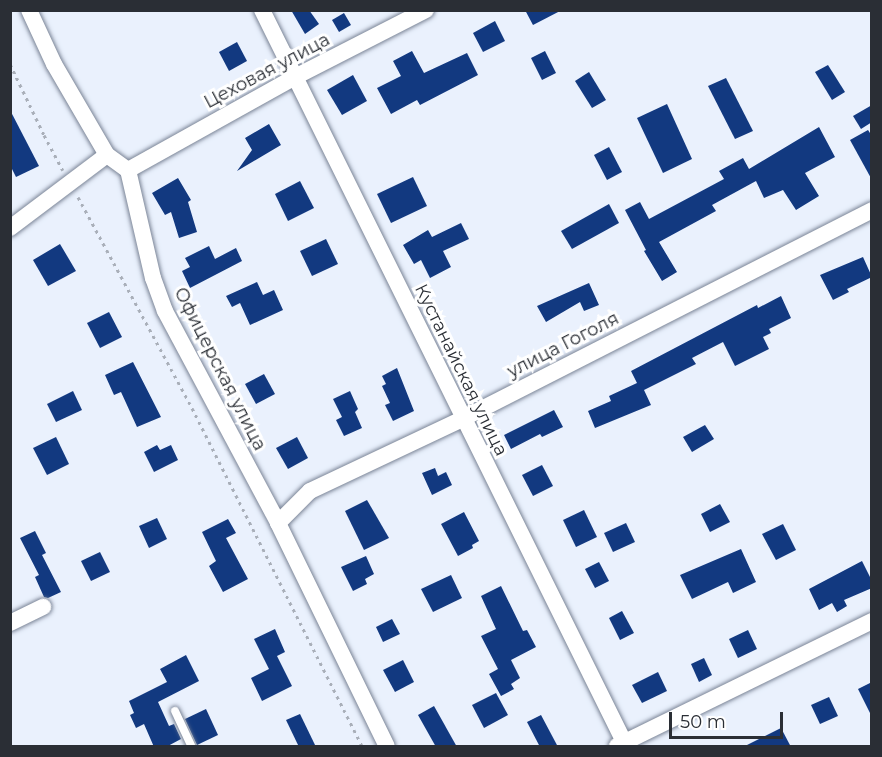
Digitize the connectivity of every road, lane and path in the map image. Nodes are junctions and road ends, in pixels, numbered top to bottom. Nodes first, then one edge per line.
1 (29, 10) edge
2 (262, 10) edge
3 (426, 10) edge
4 (10, 64) edge
5 (295, 76) junction
6 (107, 155) junction
7 (129, 171) junction
8 (71, 182) junction
9 (872, 210) edge
10 (10, 228) edge
11 (462, 419) junction
12 (278, 523) junction
13 (43, 607) dead end
14 (872, 621) edge
15 (10, 623) edge
16 (175, 711) dead end
17 (622, 745) edge
18 (191, 747) edge
19 (362, 747) edge
20 (387, 747) edge

1 - 6 street
2 - 5 street, Кустанайская улица
3 - 5 street, Цеховая улица
4 - 8 path
5 - 7 street, Цеховая улица
5 - 11 street, Кустанайская улица
6 - 7 street
6 - 8 street
7 - 12 street, Офицерская улица
8 - 10 street
8 - 19 path
9 - 11 street, улица Гоголя
11 - 12 street, улица Гоголя
11 - 17 street, Кустанайская улица
12 - 20 street, Офицерская улица
13 - 15 street
14 - 17 street
16 - 18 lane

